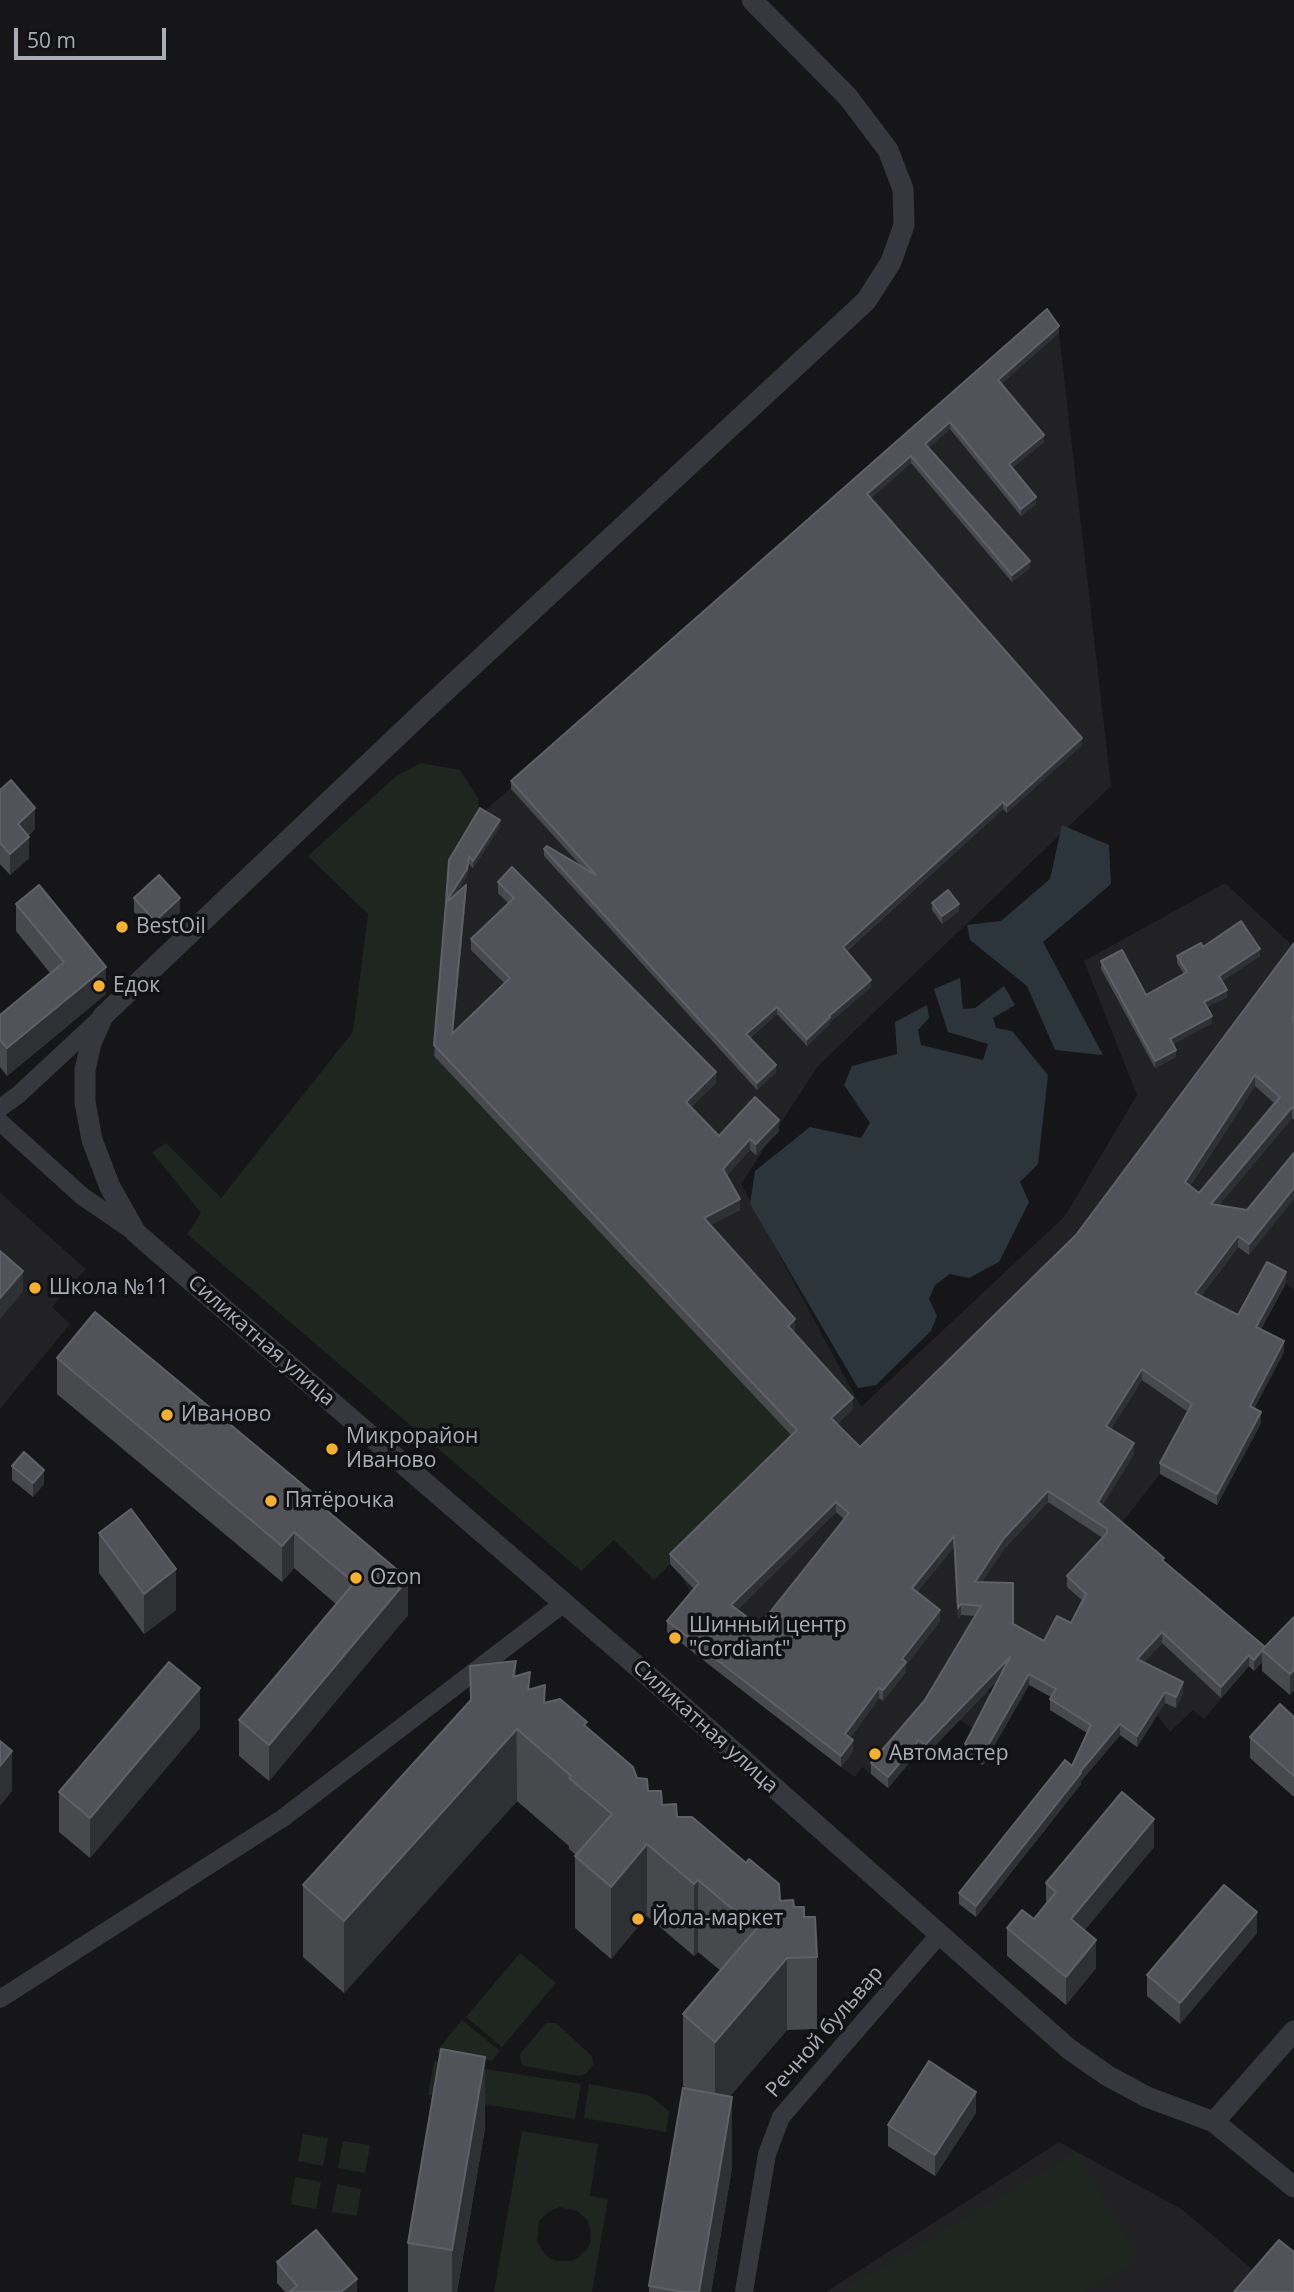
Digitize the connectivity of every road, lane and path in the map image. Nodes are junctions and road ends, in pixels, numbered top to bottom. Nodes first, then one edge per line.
1 (752, 0) edge
2 (103, 1016) junction
3 (0, 1108) edge
4 (0, 1122) edge
5 (136, 1233) junction
6 (564, 1603) junction
7 (939, 1935) junction
8 (0, 1999) edge
9 (1294, 2032) edge
10 (1214, 2122) junction
11 (1294, 2187) edge
12 (744, 2292) edge

1 - 2 street
2 - 3 street
2 - 5 street
4 - 5 street
5 - 6 street, Силикатная улица
6 - 7 street, Силикатная улица
6 - 8 street
7 - 10 street, Силикатная улица
7 - 12 street, Речной бульвар
9 - 10 street
10 - 11 street, Силикатная улица

